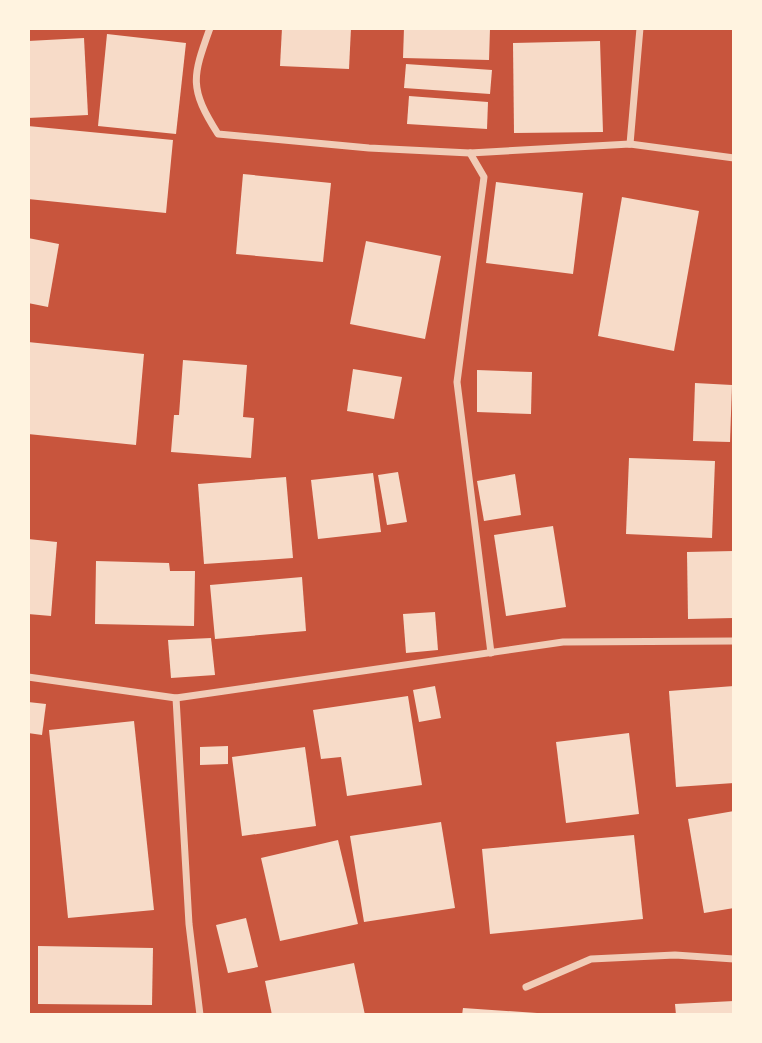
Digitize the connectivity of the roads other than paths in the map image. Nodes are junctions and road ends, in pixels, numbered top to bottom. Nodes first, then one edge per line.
1 (210, 28) edge
2 (640, 28) edge
3 (630, 144) junction
4 (470, 153) junction
5 (734, 158) edge
6 (734, 640) edge
7 (491, 653) junction
8 (28, 677) edge
9 (176, 698) junction
10 (734, 959) edge
11 (526, 987) dead end
12 (200, 1015) edge

1 - 4 street
2 - 3 street
3 - 4 street
3 - 5 street
4 - 7 street
6 - 7 street
7 - 9 street
8 - 9 street
9 - 12 street
10 - 11 street

